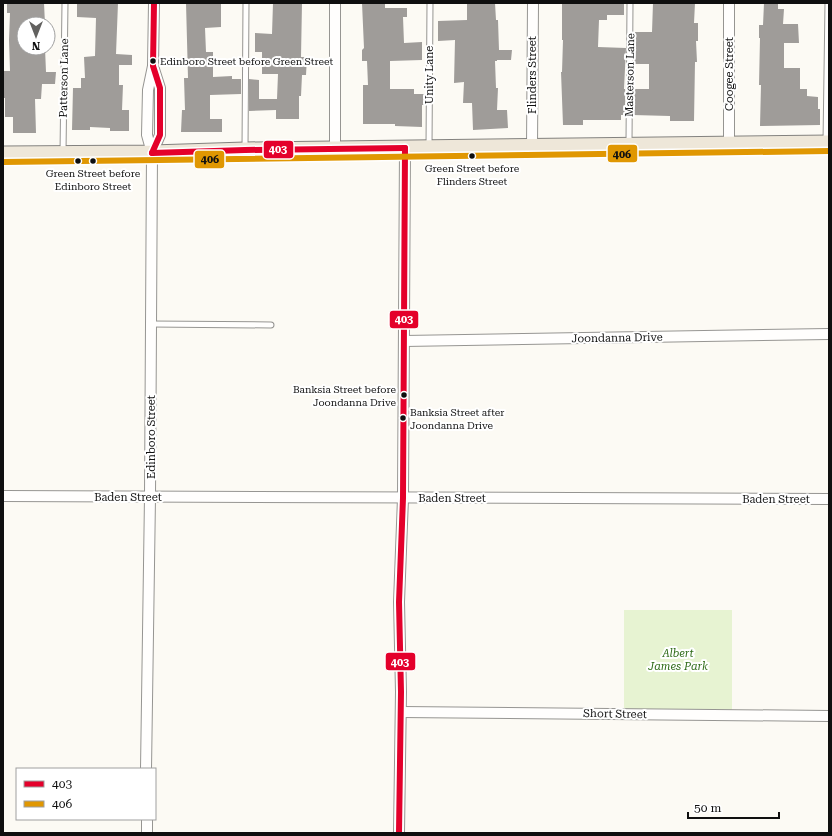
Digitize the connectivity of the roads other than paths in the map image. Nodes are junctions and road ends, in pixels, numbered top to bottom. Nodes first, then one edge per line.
1 (65, 3) edge
2 (154, 3) edge
3 (246, 3) edge
4 (335, 3) edge
5 (430, 3) edge
6 (533, 3) edge
7 (630, 3) edge
8 (729, 3) edge
9 (828, 3) edge
10 (827, 143) edge
11 (729, 145) junction
12 (629, 146) junction
13 (532, 147) junction
14 (405, 148) junction
15 (429, 148) junction
16 (335, 149) junction
17 (245, 150) junction
18 (64, 153) junction
19 (152, 153) junction
20 (3, 154) edge
21 (151, 324) junction
22 (271, 326) dead end
23 (829, 334) edge
24 (404, 342) junction
25 (3, 496) edge
26 (150, 497) junction
27 (403, 498) junction
28 (829, 499) edge
29 (401, 712) junction
30 (829, 716) edge
31 (146, 768) edge
32 (147, 820) edge
33 (147, 833) edge
34 (399, 833) edge

1 - 18 lane, Patterson Lane
2 - 19 street, Edinboro Street
3 - 17 lane
4 - 16 street
5 - 15 lane, Unity Lane
6 - 13 street, Flinders Street
7 - 12 lane, Masterson Lane
8 - 11 street, Coogee Street
9 - 10 lane
10 - 11 main road
11 - 12 main road
12 - 13 main road
13 - 15 main road
14 - 15 main road
14 - 16 main road
14 - 24 street
16 - 17 main road
17 - 19 main road
18 - 19 main road
18 - 20 main road
19 - 21 street, Edinboro Street
21 - 22 lane
21 - 26 street, Edinboro Street
23 - 24 street, Joondanna Drive
24 - 27 street
25 - 26 street, Baden Street
26 - 27 street, Baden Street
26 - 31 street, Edinboro Street
27 - 28 street, Baden Street
27 - 29 street
29 - 30 street, Short Street
29 - 34 street
32 - 33 street

